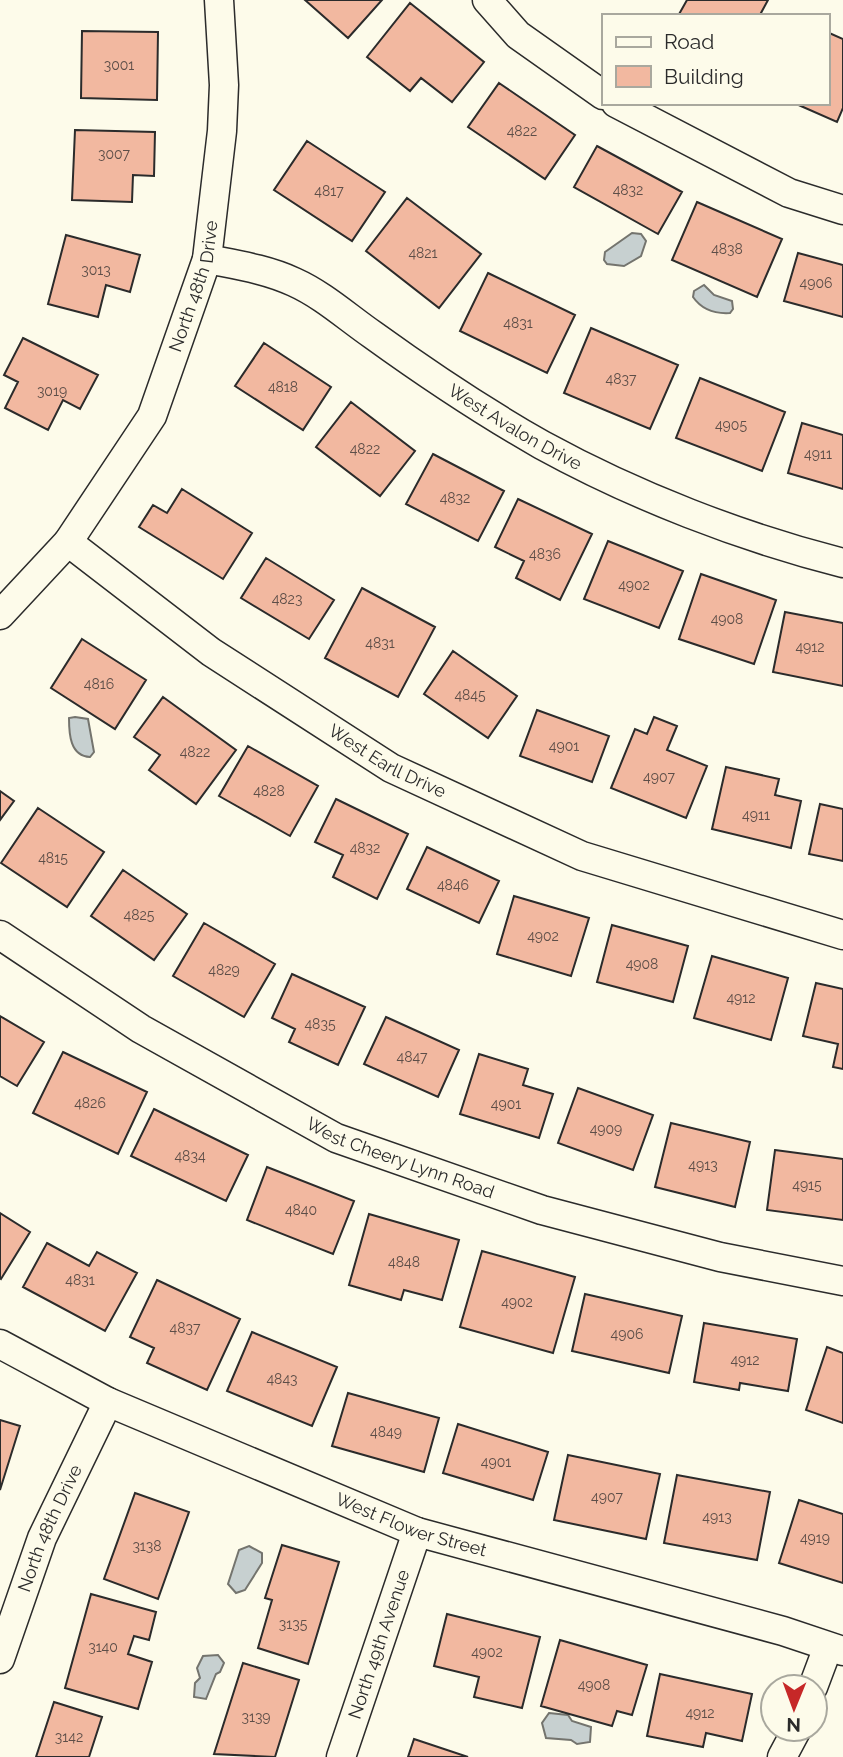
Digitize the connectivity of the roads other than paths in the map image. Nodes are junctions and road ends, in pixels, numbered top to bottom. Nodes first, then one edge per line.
1 (219, 0) edge
2 (487, 0) edge
3 (602, 94) edge
4 (620, 105) edge
5 (843, 210) edge
6 (207, 259) junction
7 (68, 542) junction
8 (843, 563) edge
9 (0, 615) edge
10 (843, 935) edge
11 (0, 936) edge
12 (843, 1281) edge
13 (0, 1344) edge
14 (108, 1402) junction
15 (417, 1532) junction
16 (835, 1649) edge
17 (0, 1659) edge
18 (821, 1673) edge
19 (341, 1757) edge

1 - 6 street, North 48th Drive
2 - 3 street
4 - 5 street
6 - 7 street, North 48th Drive
6 - 8 street, West Avalon Drive
7 - 9 street
7 - 10 street, West Earll Drive
11 - 12 street, West Cheery Lynn Road
13 - 14 street, West Flower Street
14 - 15 street, West Flower Street
14 - 17 street, North 48th Drive
15 - 16 street, West Flower Street
15 - 19 street, North 49th Avenue
16 - 18 street

